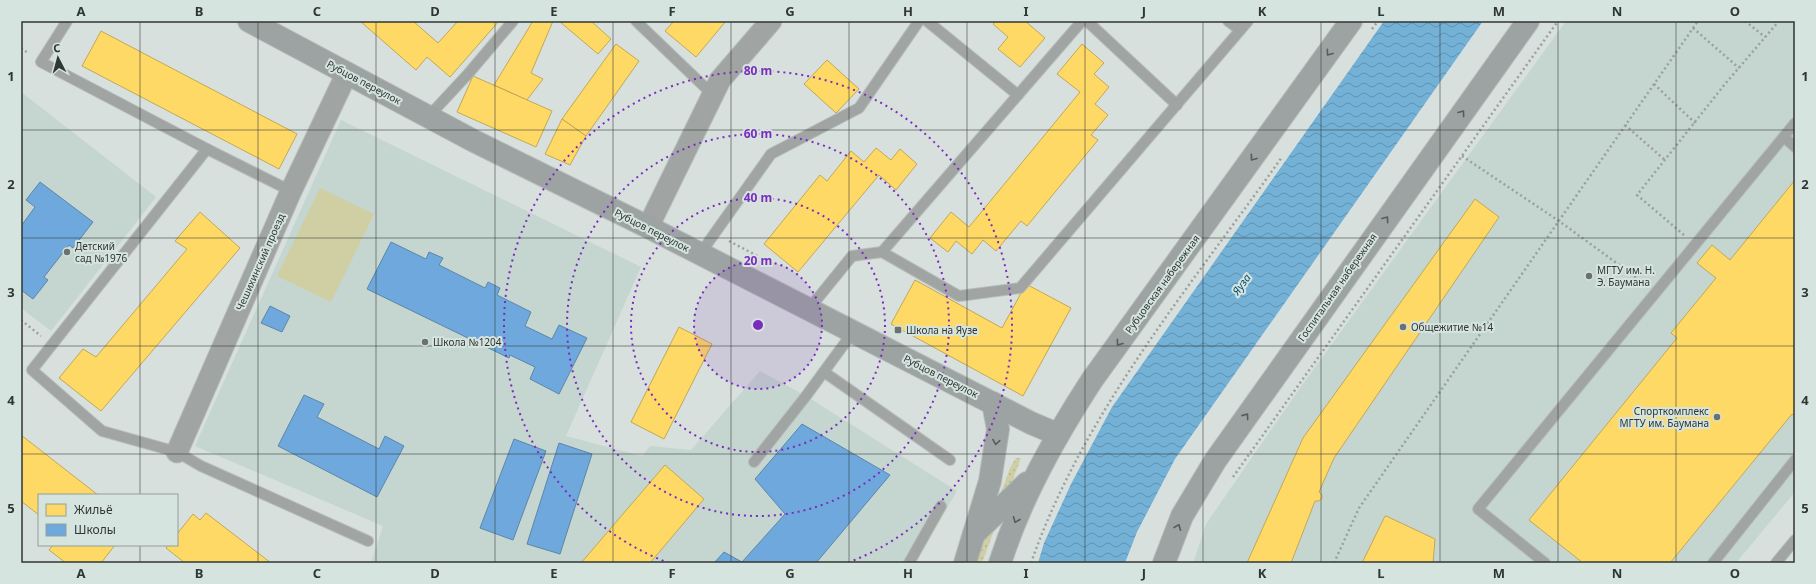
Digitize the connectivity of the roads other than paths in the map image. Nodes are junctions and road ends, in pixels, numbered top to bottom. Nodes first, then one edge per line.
1 (66, 21) edge
2 (249, 21) edge
3 (513, 21) edge
4 (636, 21) edge
5 (772, 21) edge
6 (919, 21) edge
7 (927, 21) edge
8 (1082, 21) edge
9 (1087, 21) edge
10 (1228, 21) edge
11 (1248, 21) edge
12 (1352, 21) edge
13 (1528, 21) edge
14 (1240, 30) junction
15 (347, 73) junction
16 (713, 95) junction
17 (1018, 95) junction
18 (1176, 104) junction
19 (428, 117) junction
20 (1795, 124) edge
21 (1784, 137) junction
22 (1795, 147) edge
23 (207, 149) junction
24 (291, 191) junction
25 (648, 227) junction
26 (882, 252) junction
27 (700, 254) junction
28 (809, 309) junction
29 (853, 332) junction
30 (824, 372) junction
31 (993, 403) junction
32 (1057, 434) junction
33 (177, 452) junction
34 (950, 460) dead end
35 (1795, 460) edge
36 (754, 462) dead end
37 (1039, 471) junction
38 (941, 506) dead end
39 (974, 535) junction
40 (1795, 540) edge
41 (368, 541) dead end
42 (909, 563) edge
43 (965, 563) edge
44 (1000, 563) edge
45 (1164, 563) edge
46 (1545, 563) edge
47 (1713, 563) edge
48 (1776, 563) edge

1 - 23 lane
2 - 15 main road, Рубцов переулок
3 - 19 lane
4 - 16 lane
5 - 16 street
6 - 27 lane
7 - 17 lane
8 - 17 lane
9 - 18 lane
10 - 14 lane
11 - 14 lane
12 -> 32 main road, Рубцовская набережная
45 -> 13 main road, Госпитальная набережная
14 - 18 lane
15 - 19 main road, Рубцов переулок
15 - 24 street, Чешихинский проезд
16 - 25 street
17 - 26 lane
18 - 26 lane
19 - 25 main road, Рубцов переулок
20 - 21 lane
21 - 22 lane
21 - 46 lane
23 - 24 lane
23 - 33 lane
24 - 33 street, Чешихинский проезд
25 - 27 main road, Рубцов переулок
26 - 28 lane
27 - 28 main road, Рубцов переулок
28 - 29 main road, Рубцов переулок
29 - 30 lane
29 - 31 main road, Рубцов переулок
30 - 34 lane
30 - 36 lane
31 - 32 main road, Рубцов переулок
31 -> 39 main road
32 - 37 main road, Рубцовская набережная
33 - 41 lane
35 - 47 lane
37 - 39 main road
37 -> 44 main road, Рубцовская набережная
38 - 42 lane
39 - 43 main road
40 - 48 lane

